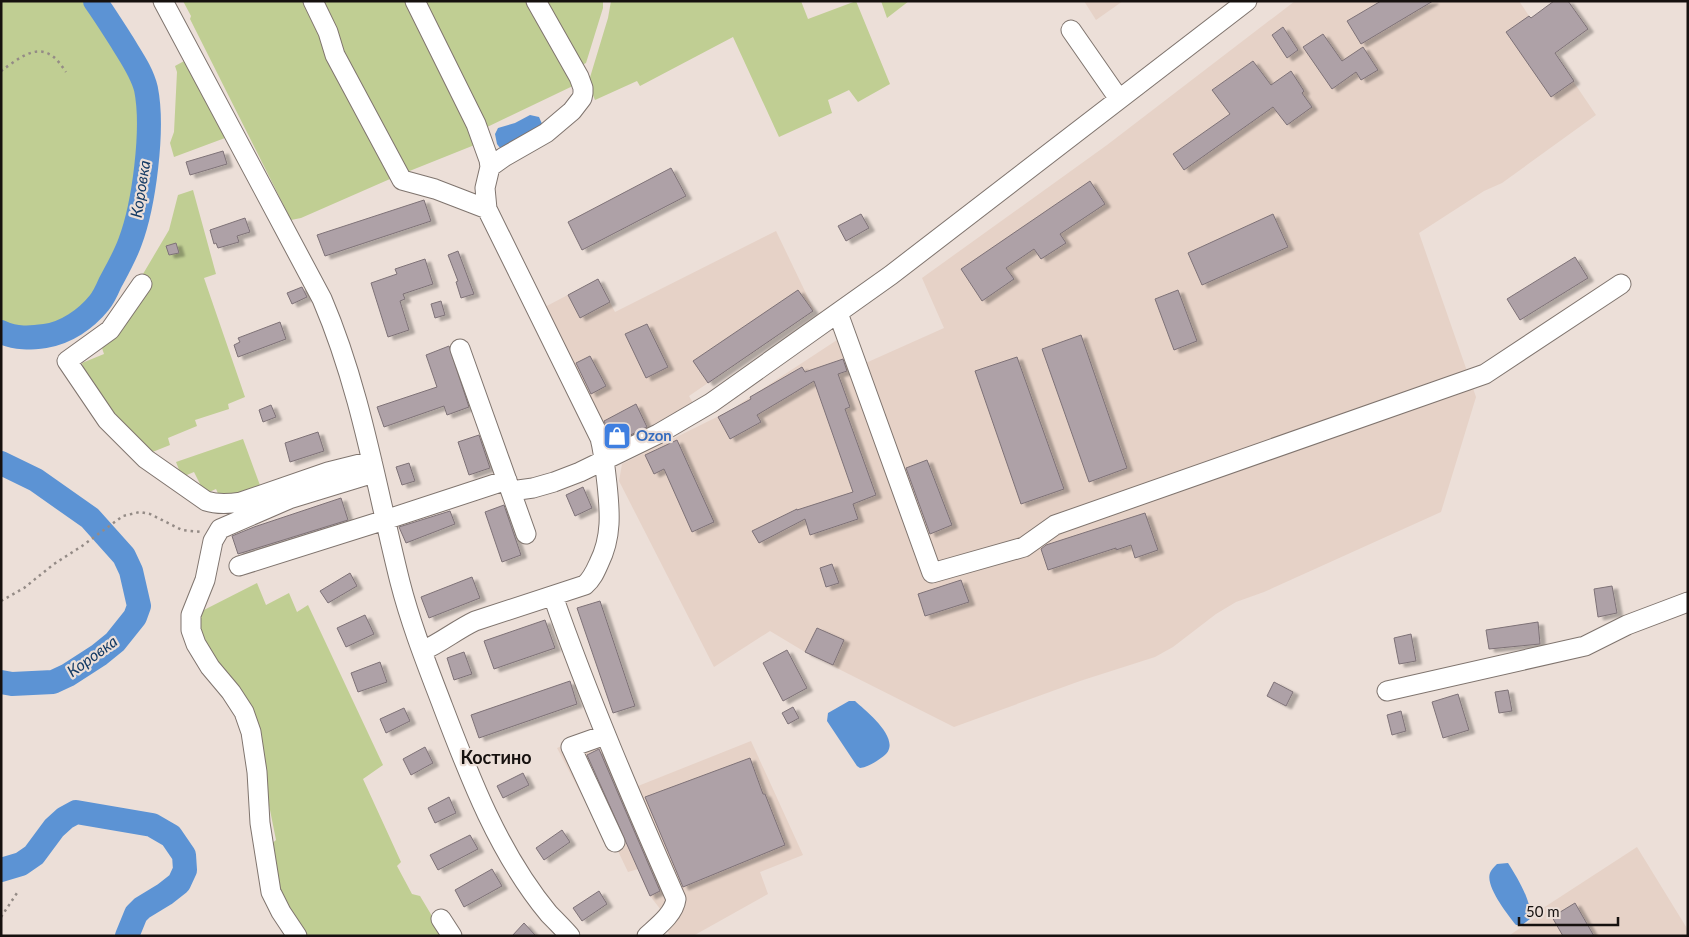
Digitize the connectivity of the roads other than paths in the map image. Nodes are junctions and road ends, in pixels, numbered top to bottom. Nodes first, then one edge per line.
1 (163, 1) edge
2 (313, 1) edge
3 (415, 1) edge
4 (536, 1) edge
5 (1247, 1) edge
6 (1071, 30) dead end
7 (1119, 99) junction
8 (490, 167) junction
9 (487, 209) junction
10 (142, 284) dead end
11 (1621, 284) dead end
12 (838, 313) junction
13 (460, 349) dead end
14 (604, 461) junction
15 (373, 467) junction
16 (509, 486) junction
17 (385, 520) junction
18 (526, 534) dead end
19 (239, 566) dead end
20 (553, 596) junction
21 (1688, 602) edge
22 (422, 651) junction
23 (1387, 691) dead end
24 (605, 735) junction
25 (615, 842) dead end
26 (440, 919) dead end
27 (297, 936) edge
28 (452, 936) edge
29 (570, 936) edge
30 (647, 936) edge

1 - 15 street
2 - 9 street
3 - 8 street
4 - 8 street
5 - 7 street
6 - 7 street
7 - 12 street
8 - 9 street
9 - 14 street
10 - 15 street
11 - 12 street
12 - 14 street
13 - 16 street
14 - 16 street
14 - 20 street
15 - 17 street
15 - 27 street
16 - 17 street
16 - 18 street
17 - 19 street
17 - 22 street
20 - 22 street
20 - 24 street
21 - 23 street
22 - 29 street
24 - 25 street
24 - 30 street
26 - 28 street

